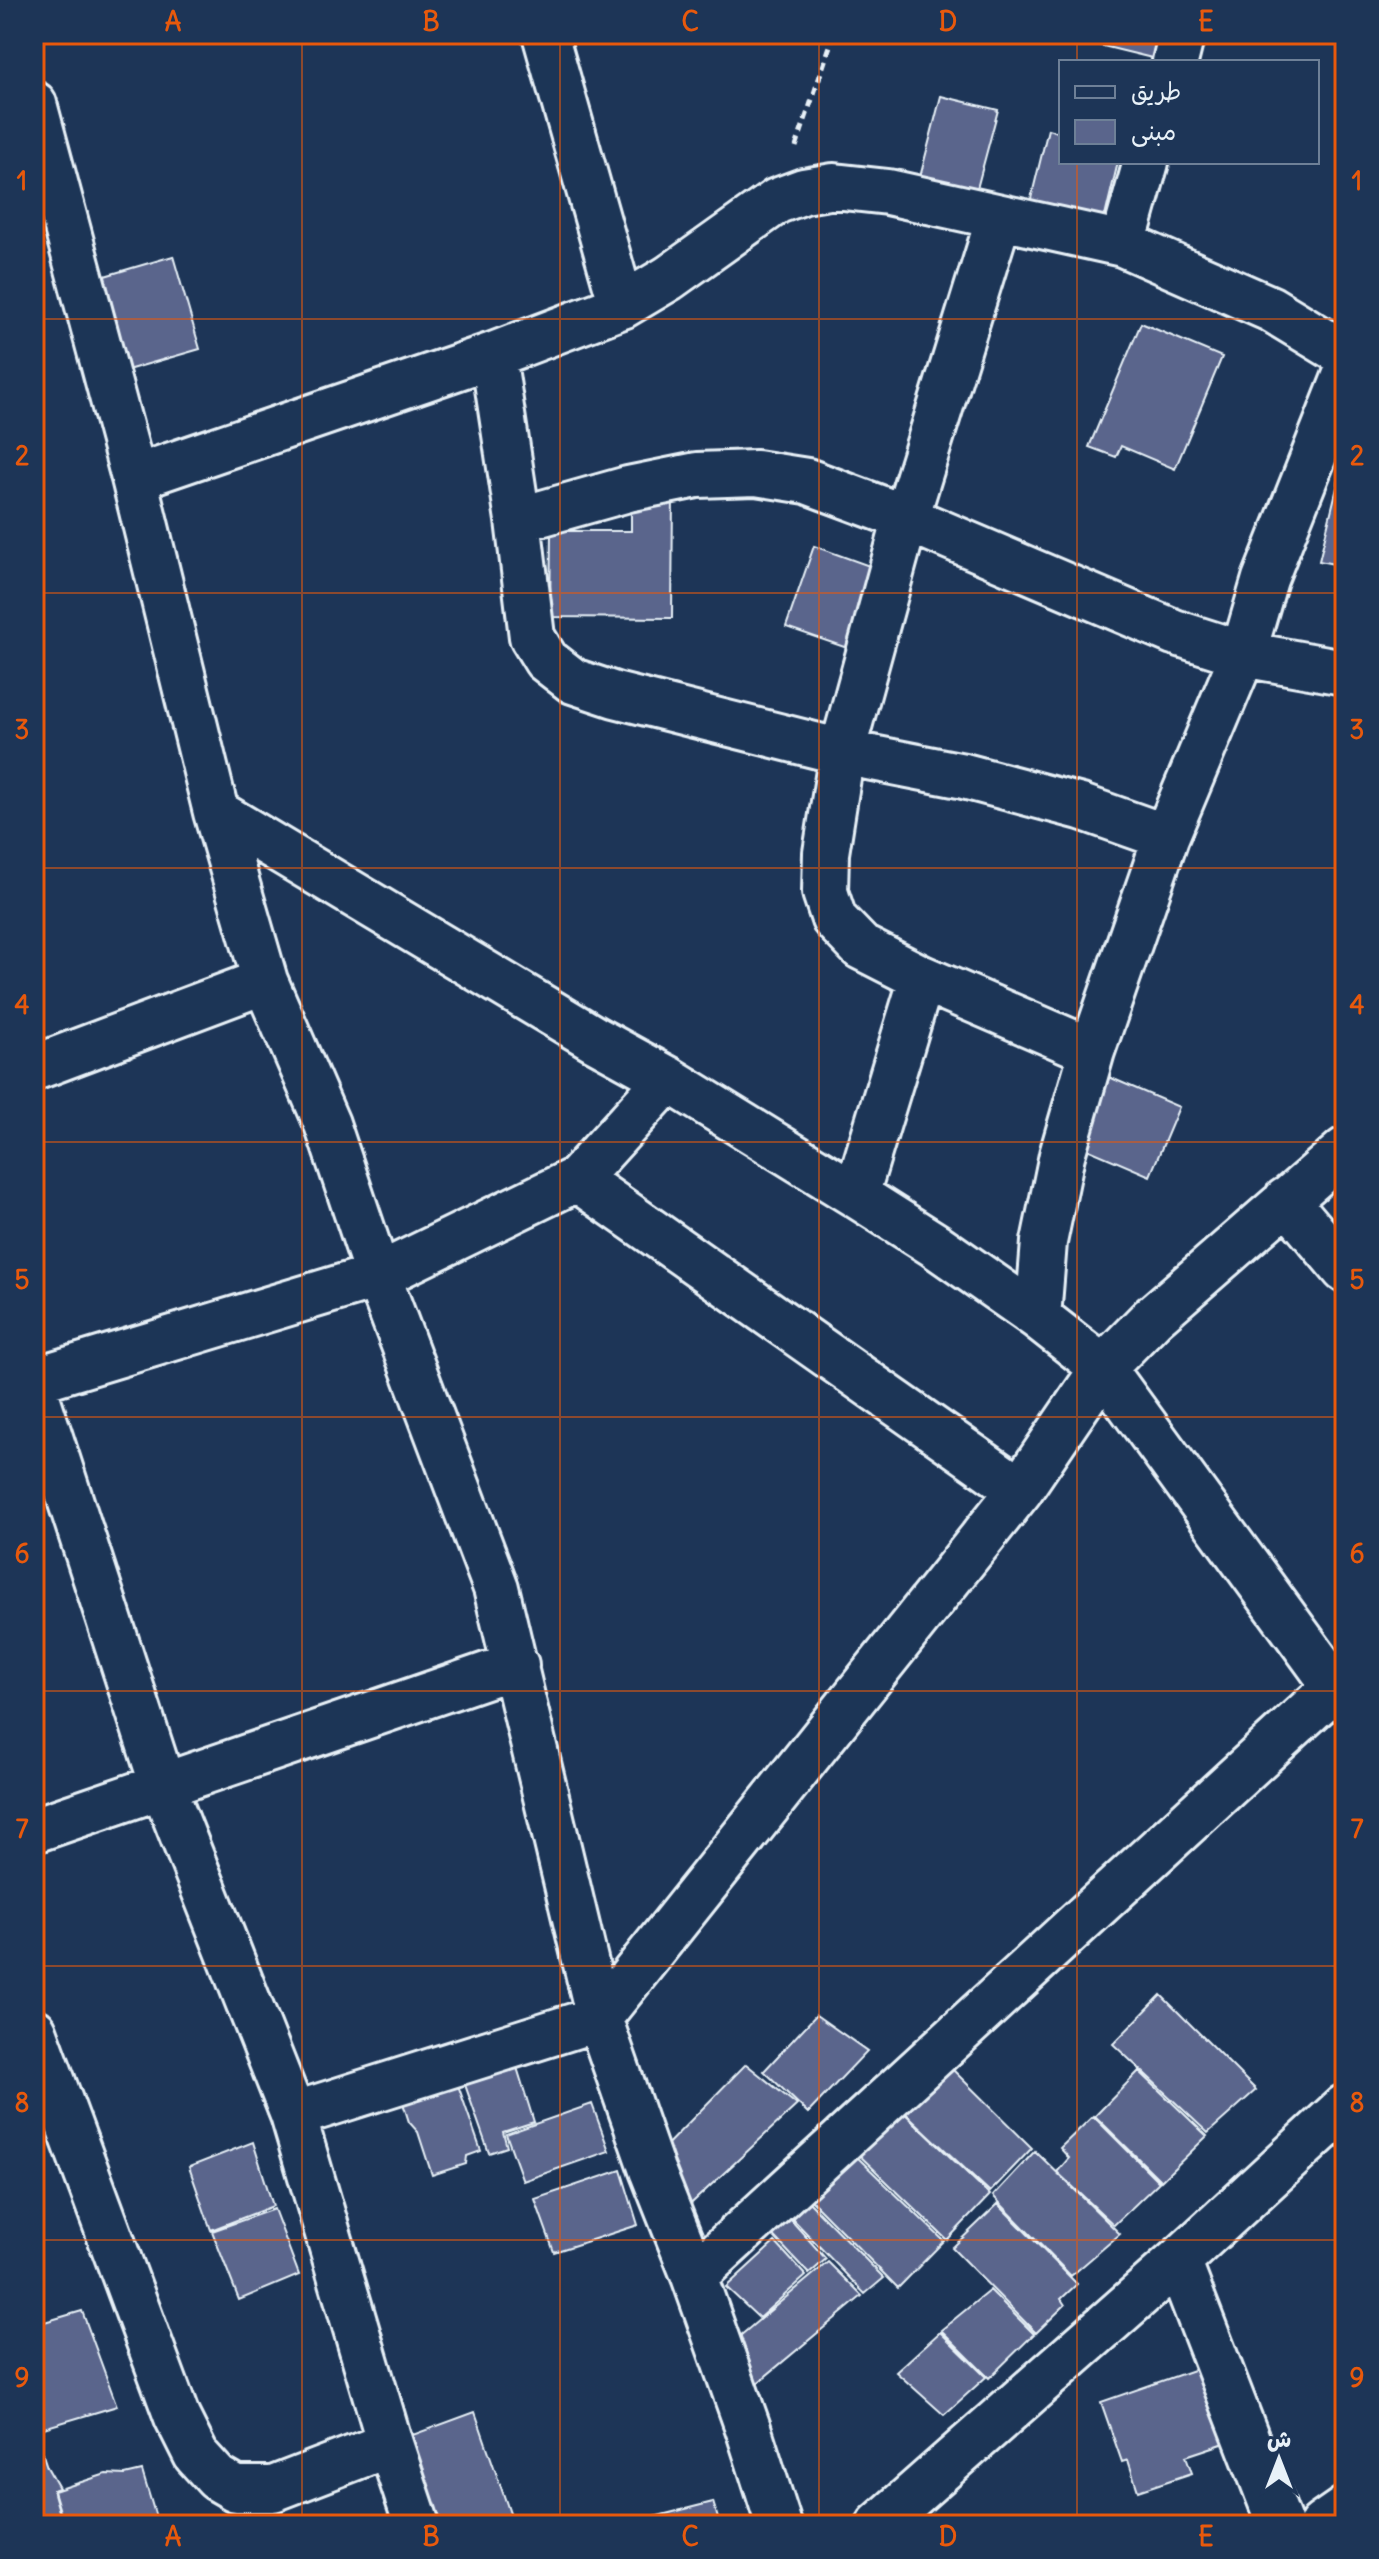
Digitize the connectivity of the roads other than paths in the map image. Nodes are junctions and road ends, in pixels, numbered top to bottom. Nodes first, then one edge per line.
1 (545, 34) edge
2 (1182, 34) edge
3 (1176, 60) edge
4 (34, 104) edge
5 (1145, 164) edge
6 (999, 218) junction
7 (1123, 244) junction
8 (622, 306) junction
9 (1345, 354) edge
10 (493, 355) junction
11 (1345, 377) edge
12 (134, 478) junction
13 (906, 518) junction
14 (518, 520) junction
15 (1243, 654) junction
16 (1345, 670) edge
17 (842, 752) junction
18 (216, 812) junction
19 (1166, 837) junction
20 (922, 978) junction
21 (265, 981) junction
22 (1092, 1051) junction
23 (34, 1068) edge
24 (668, 1079) junction
25 (1345, 1150) edge
26 (577, 1179) junction
27 (856, 1195) junction
28 (1286, 1200) junction
29 (1345, 1270) edge
30 (378, 1276) junction
31 (1038, 1317) junction
32 (1103, 1368) junction
33 (34, 1380) edge
34 (34, 1388) edge
35 (1020, 1490) junction
36 (516, 1665) junction
37 (1341, 1689) edge
38 (163, 1786) junction
39 (34, 1830) edge
40 (599, 2018) junction
41 (34, 2031) edge
42 (1345, 2107) edge
43 (293, 2115) junction
44 (1178, 2261) junction
45 (694, 2276) junction
46 (390, 2444) junction
47 (1345, 2509) edge
48 (417, 2525) edge
49 (779, 2525) edge
50 (879, 2525) edge
51 (1280, 2525) edge
52 (1322, 2525) edge

1 - 8 street
2 - 3 street
4 - 12 street
5 - 7 street
6 - 7 street
6 - 8 street
6 - 13 street
7 - 9 street
8 - 10 street
10 - 12 street
10 - 14 street
11 - 15 street
12 - 18 street
13 - 14 street
13 - 15 street
13 - 17 street
14 - 17 street
15 - 16 street
15 - 19 street
17 - 19 street
17 - 20 street
18 - 21 street
18 - 24 street
19 - 22 street
20 - 22 street
20 - 27 street
21 - 23 street
21 - 30 street
22 - 31 street
24 - 26 street
24 - 27 street
25 - 28 street
26 - 30 street
26 - 35 street
27 - 31 street
28 - 29 street
28 - 32 street
30 - 33 street
30 - 36 street
31 - 32 street
32 - 35 street
32 - 37 street
34 - 38 street
35 - 40 street
36 - 38 street
36 - 40 street
37 - 45 street
38 - 39 street
38 - 43 street
40 - 43 street
40 - 45 street
41 - 46 street
42 - 44 street
43 - 46 street
44 - 50 street
44 - 51 street
45 - 49 street
46 - 48 street
47 - 52 street

